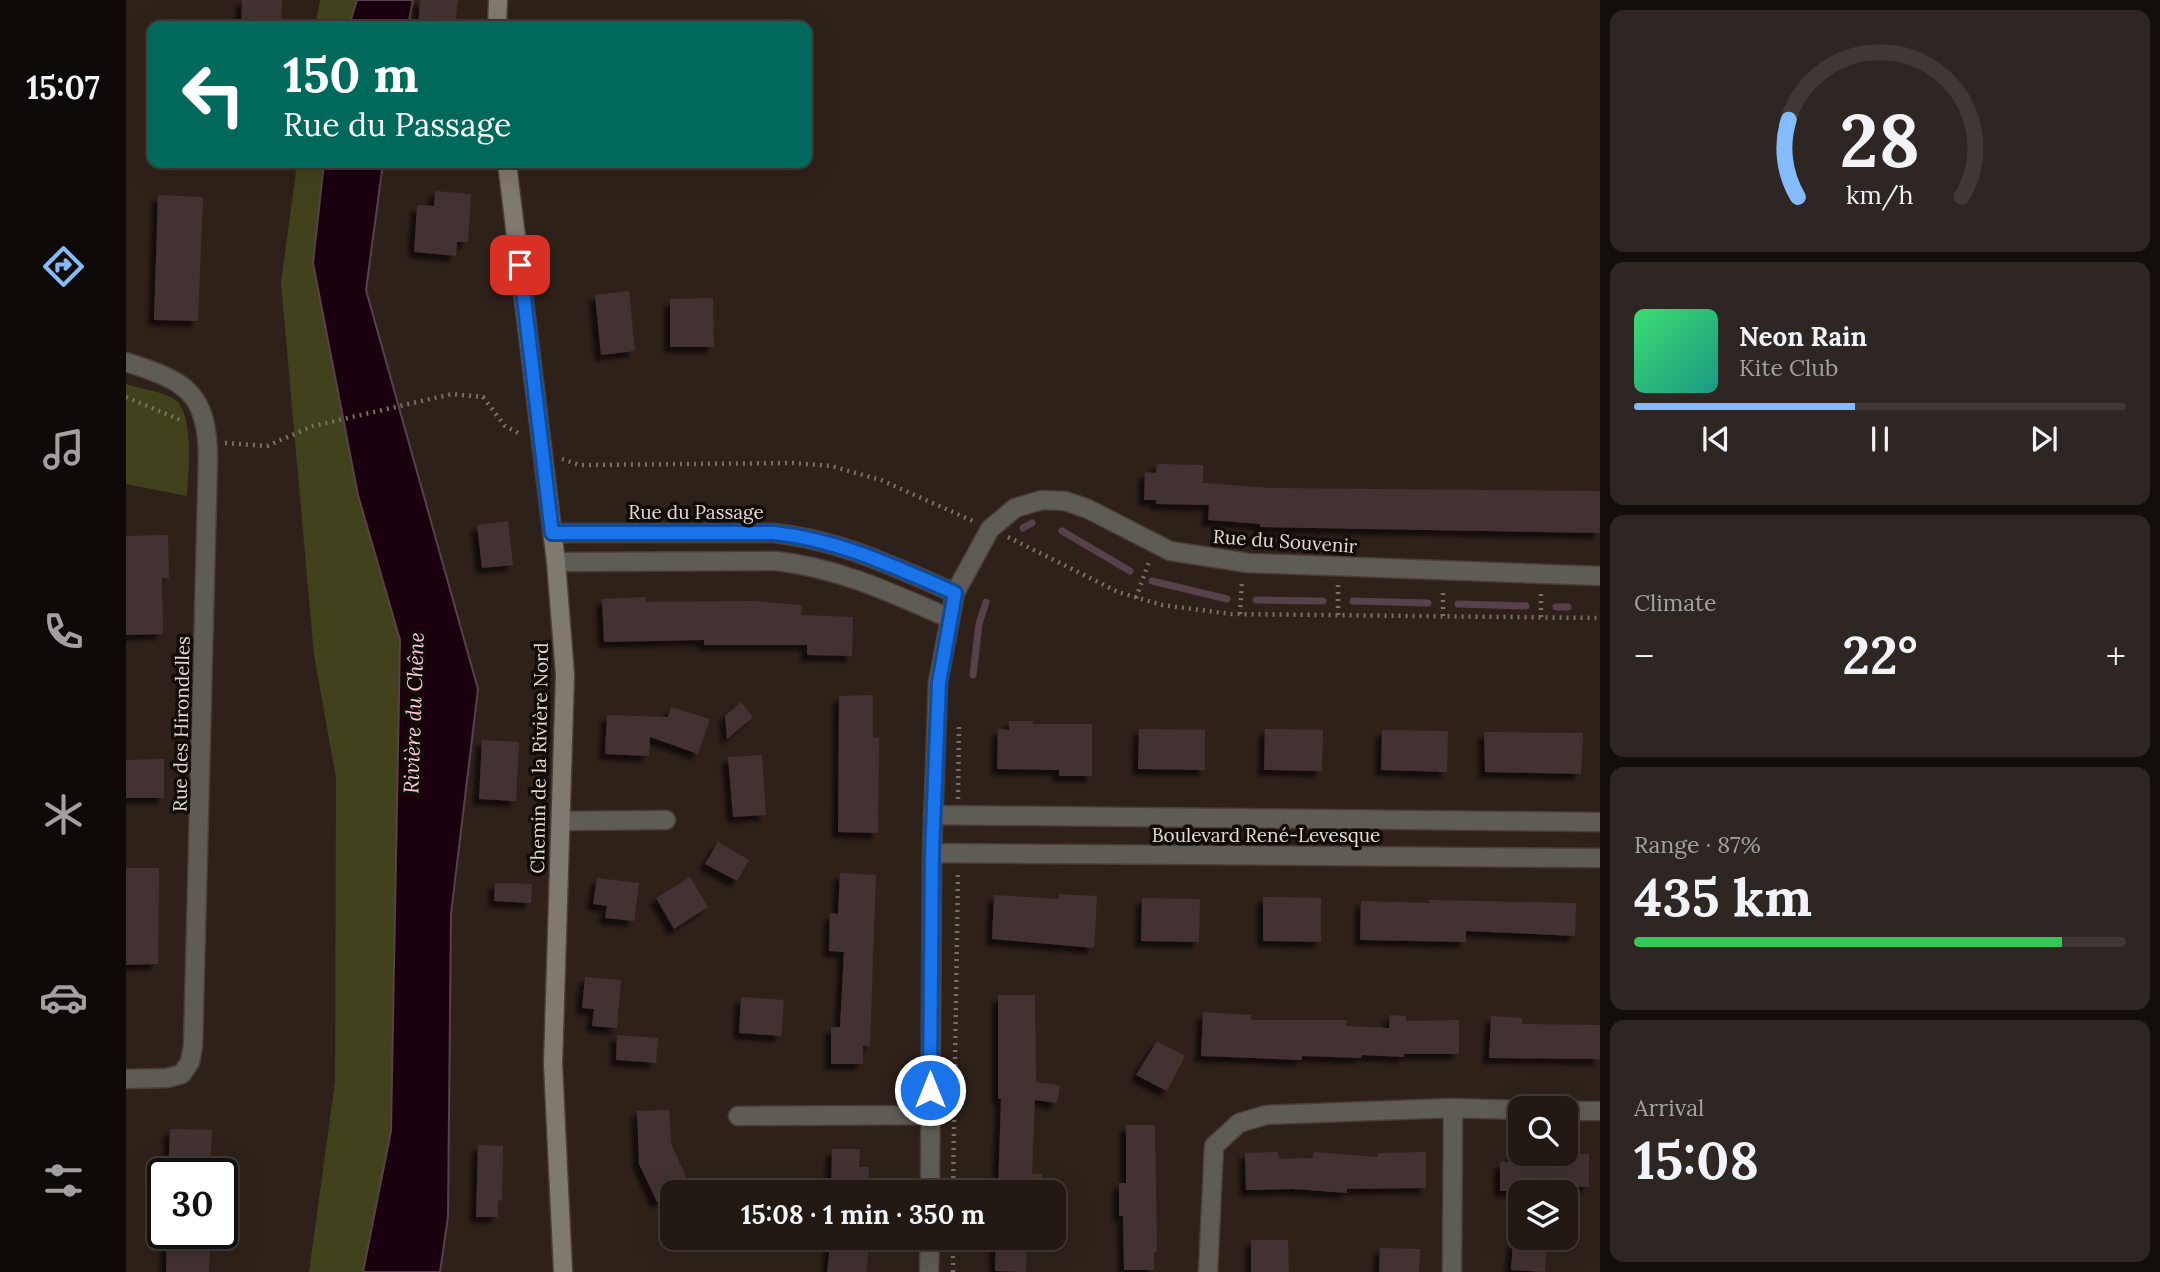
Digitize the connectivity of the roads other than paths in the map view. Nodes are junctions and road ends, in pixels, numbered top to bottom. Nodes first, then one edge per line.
1 (498, 0) edge
2 (497, 21) edge
3 (508, 168) edge
4 (126, 362) edge
5 (552, 533) junction
6 (556, 562) junction
7 (1600, 576) edge
8 (955, 593) junction
9 (949, 618) junction
10 (933, 815) junction
11 (666, 820) dead end
12 (561, 821) junction
13 (1600, 822) edge
14 (932, 853) junction
15 (1600, 858) edge
16 (126, 1079) edge
17 (1453, 1108) junction
18 (1508, 1110) edge
19 (1578, 1111) edge
20 (1600, 1111) edge
21 (930, 1115) junction
22 (738, 1116) dead end
23 (930, 1180) edge
24 (929, 1250) edge
25 (563, 1272) edge
26 (929, 1272) edge
27 (1208, 1272) edge
28 (1452, 1272) edge

1 - 2 street
3 - 5 street, Chemin de la Rivière Nord
4 - 16 street, Rue des Hirondelles
5 - 6 street, Chemin de la Rivière Nord
5 - 8 street, Rue du Passage
6 - 9 street
6 - 12 street, Chemin de la Rivière Nord
7 - 8 street, Rue du Souvenir
8 - 9 street, Rue du Souvenir
9 - 10 street, Rue du Souvenir
10 - 13 street, Boulevard René-Levesque
10 - 14 street, Rue du Souvenir
11 - 12 street
12 - 25 street, Chemin de la Rivière Nord
14 - 15 street, Boulevard René-Levesque
14 - 21 street, Rue du Souvenir
17 - 18 street
17 - 27 street
17 - 28 street
19 - 20 street
21 - 22 street
21 - 23 street, Rue du Souvenir
24 - 26 street

